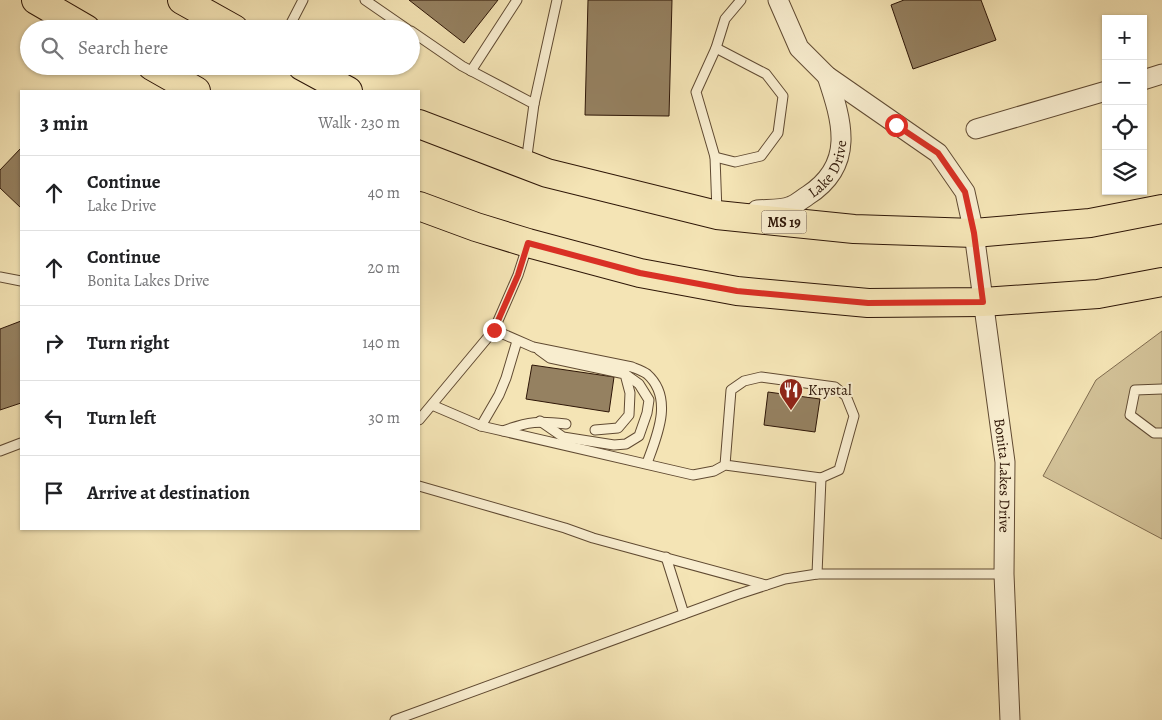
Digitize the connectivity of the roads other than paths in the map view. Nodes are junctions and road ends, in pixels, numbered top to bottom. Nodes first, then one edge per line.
1 (36, 0) edge
2 (182, 0) edge
3 (303, 0) edge
4 (365, 0) edge
5 (517, 0) edge
6 (557, 0) edge
7 (741, 0) edge
8 (778, 0) edge
9 (70, 20) edge
10 (218, 20) edge
11 (293, 20) edge
12 (394, 20) edge
13 (420, 37) edge
14 (716, 48) junction
15 (471, 70) junction
16 (1162, 74) edge
17 (168, 75) edge
18 (319, 75) edge
19 (827, 76) junction
20 (1147, 79) edge
21 (194, 90) edge
22 (346, 90) edge
23 (1102, 92) edge
24 (534, 104) junction
25 (420, 124) edge
26 (976, 130) dead end
27 (715, 157) junction
28 (526, 166) junction
29 (420, 206) edge
30 (1162, 209) edge
31 (717, 215) junction
32 (974, 233) junction
33 (528, 243) junction
34 (0, 277) edge
35 (20, 281) edge
36 (1162, 282) edge
37 (983, 302) junction
38 (494, 330) junction
39 (517, 341) junction
40 (533, 347) junction
41 (625, 374) junction
42 (1162, 389) edge
43 (432, 405) junction
44 (420, 419) edge
45 (540, 421) junction
46 (566, 424) dead end
47 (481, 426) junction
48 (594, 430) dead end
49 (503, 431) junction
50 (1162, 433) edge
51 (20, 443) edge
52 (0, 451) edge
53 (647, 464) junction
54 (724, 464) junction
55 (820, 478) junction
56 (420, 486) edge
57 (666, 557) junction
58 (817, 574) junction
59 (1004, 574) junction
60 (766, 585) junction
61 (684, 614) junction
62 (395, 720) edge
63 (1010, 720) edge

1 - 9 main road
2 - 10 main road
3 - 11 lane
4 - 12 lane
5 - 15 lane
6 - 24 lane
7 - 14 lane
8 - 19 street, Lake Drive
13 - 15 lane
14 - 27 lane
14 - 27 lane
15 - 24 lane
16 - 20 street
17 - 21 main road
18 - 22 main road
19 - 31 street, Lake Drive
19 - 32 street, Lake Drive
23 - 26 street
24 - 28 lane
25 - 28 main road, MS 19
27 - 31 lane
28 - 31 main road, MS 19
29 - 33 main road
30 - 32 main road, MS 19
31 - 32 main road, MS 19
32 - 37 street, Bonita Lakes Drive
33 - 37 main road
33 - 38 lane
34 - 35 lane
36 - 37 main road
37 - 59 street, Bonita Lakes Drive
38 - 39 lane
38 - 43 lane
39 - 40 lane
39 - 47 lane
40 - 41 lane
40 - 53 lane
41 - 45 lane
41 - 48 lane
42 - 50 lane
43 - 44 lane
43 - 47 lane
45 - 46 lane
45 - 49 lane
47 - 49 lane
49 - 53 lane
51 - 52 lane
53 - 54 lane
54 - 55 lane
54 - 55 lane
55 - 58 lane
56 - 57 lane
57 - 60 lane
57 - 61 lane
58 - 59 lane
58 - 60 lane
59 - 63 street, Bonita Lakes Drive
60 - 61 lane
61 - 62 lane

